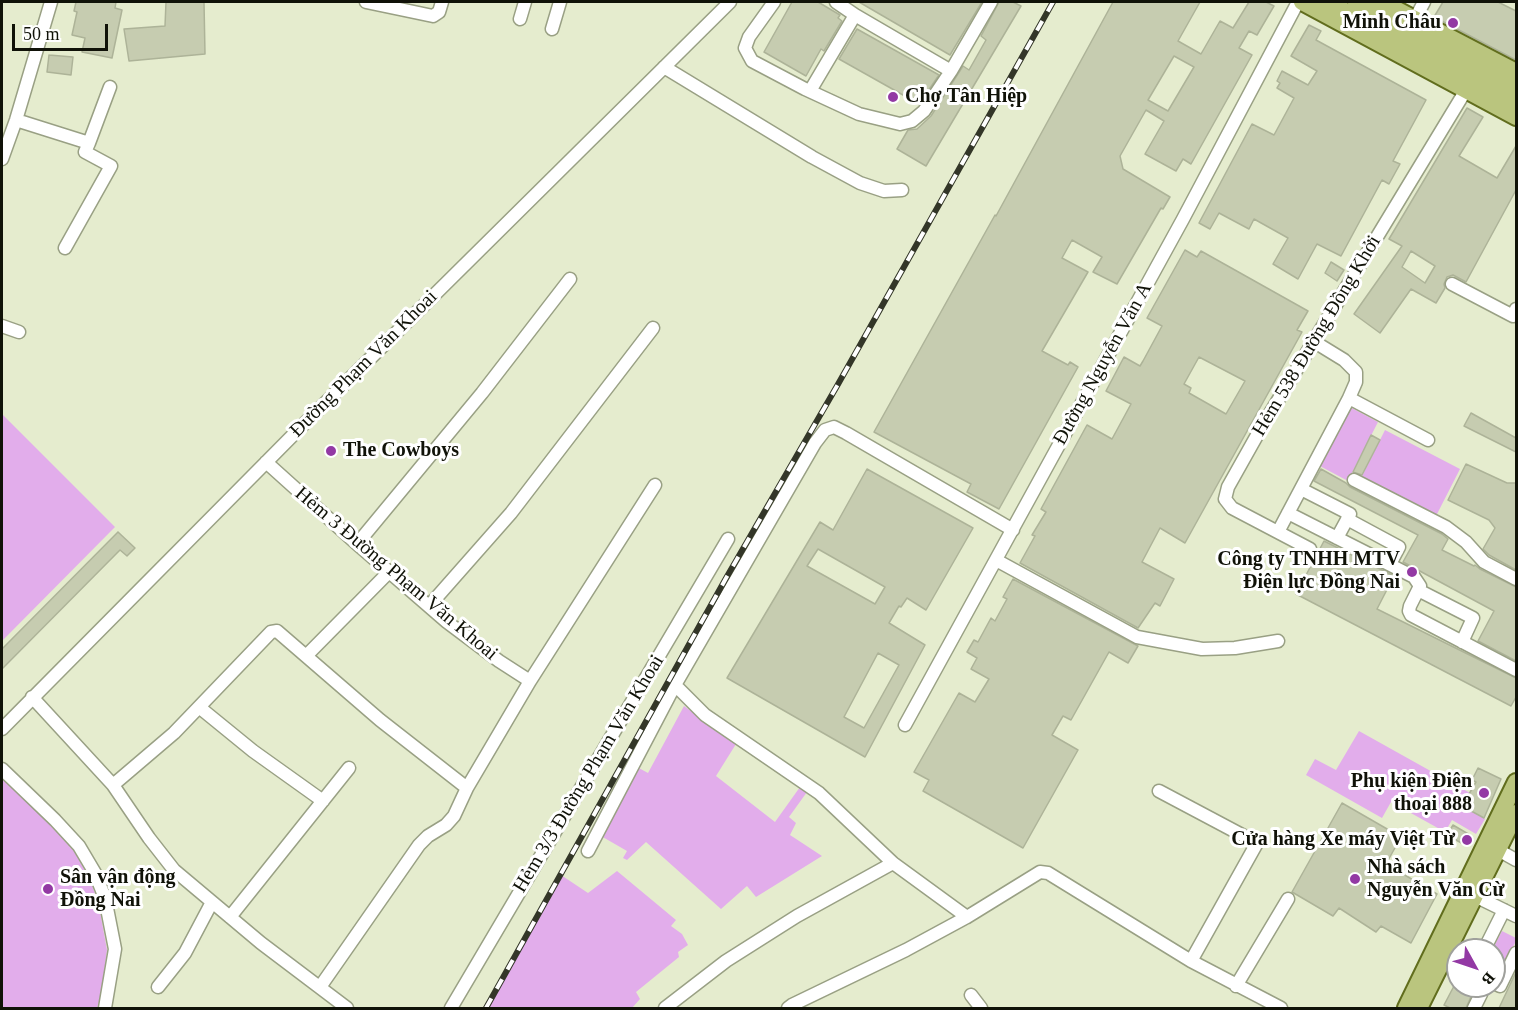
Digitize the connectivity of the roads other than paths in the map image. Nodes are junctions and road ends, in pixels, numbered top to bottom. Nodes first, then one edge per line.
1 (51, 2) edge
2 (366, 2) edge
3 (442, 2) edge
4 (525, 2) edge
5 (560, 2) edge
6 (729, 2) edge
7 (774, 2) edge
8 (836, 2) edge
9 (990, 2) edge
10 (1298, 2) edge
11 (1302, 2) edge
12 (1328, 2) edge
13 (1356, 2) edge
14 (1382, 2) edge
15 (1424, 2) edge
16 (855, 15) junction
17 (520, 19) dead end
18 (1415, 19) junction
19 (552, 29) dead end
20 (664, 67) junction
21 (951, 71) junction
22 (1516, 72) edge
23 (110, 87) dead end
24 (1516, 87) edge
25 (1466, 90) junction
26 (810, 92) junction
27 (1516, 102) edge
28 (1516, 117) edge
29 (16, 120) junction
30 (89, 143) junction
31 (2, 159) edge
32 (902, 190) dead end
33 (65, 248) dead end
34 (570, 279) dead end
35 (1452, 284) dead end
36 (1516, 309) edge
37 (2, 326) edge
38 (653, 328) dead end
39 (19, 332) dead end
40 (1313, 341) junction
41 (1349, 398) junction
42 (1428, 440) dead end
43 (267, 462) junction
44 (1354, 480) dead end
45 (655, 485) dead end
46 (1301, 489) junction
47 (1288, 513) junction
48 (1347, 519) junction
49 (1013, 530) junction
50 (1278, 532) junction
51 (1337, 538) junction
52 (728, 539) dead end
53 (357, 544) junction
54 (1310, 549) dead end
55 (996, 560) junction
56 (1390, 564) junction
57 (389, 572) junction
58 (1516, 579) edge
59 (1418, 590) junction
60 (429, 606) junction
61 (1278, 641) dead end
62 (1462, 642) junction
63 (306, 656) junction
64 (1516, 670) edge
65 (530, 681) junction
66 (675, 685) junction
67 (32, 698) junction
68 (199, 707) junction
69 (905, 725) dead end
70 (2, 729) edge
71 (349, 768) dead end
72 (2, 769) edge
73 (1516, 782) edge
74 (113, 785) junction
75 (467, 788) junction
76 (1159, 791) dead end
77 (323, 801) junction
78 (1516, 813) edge
79 (1498, 850) junction
80 (588, 851) dead end
81 (1516, 860) edge
82 (892, 863) junction
83 (1476, 896) junction
84 (1288, 899) dead end
85 (212, 902) junction
86 (1504, 910) junction
87 (1516, 916) edge
88 (230, 917) junction
89 (967, 917) junction
90 (1490, 938) edge
91 (1516, 953) edge
92 (1191, 961) junction
93 (1506, 974) edge
94 (1236, 986) junction
95 (158, 987) dead end
96 (320, 987) junction
97 (971, 995) dead end
98 (105, 1008) edge
99 (347, 1008) edge
100 (451, 1008) edge
101 (664, 1008) edge
102 (788, 1008) edge
103 (981, 1008) edge
104 (1281, 1008) edge
105 (1406, 1008) edge
106 (1419, 1008) edge

1 - 29 street
2 - 3 street
4 - 17 street
5 - 19 street
6 - 20 street, Đường Phạm Văn Khoai
7 - 26 street
8 - 16 street
9 - 21 street
10 - 49 street, Đường Nguyễn Văn A
11 - 25 main road
12 - 27 main road
13 - 24 main road
14 - 18 main road
15 - 18 street
16 - 21 street
16 - 26 street
18 - 22 main road
20 - 32 street
20 - 43 street, Đường Phạm Văn Khoai
21 - 26 street
23 - 30 street
25 - 28 main road
25 - 40 street, Hẻm 538 Đường Đồng Khởi
29 - 30 street
29 - 31 street
30 - 33 street
34 - 53 street
35 - 36 street
37 - 39 street
38 - 60 street
40 - 41 street
40 - 50 street, Hẻm 538 Đường Đồng Khởi
41 - 42 street
41 - 46 street
43 - 53 street, Hẻm 3 Đường Phạm Văn Khoai
43 - 67 street, Đường Phạm Văn Khoai
44 - 58 street
45 - 65 street
46 - 47 street
46 - 48 street
47 - 50 street
47 - 51 street
48 - 51 street
48 - 56 street
49 - 55 street, Đường Nguyễn Văn A
49 - 66 street
50 - 54 street, Hẻm 538 Đường Đồng Khởi
51 - 56 street
52 - 100 street, Hẻm 3/3 Đường Phạm Văn Khoai
53 - 57 street, Hẻm 3 Đường Phạm Văn Khoai
55 - 61 street
55 - 69 street, Đường Nguyễn Văn A
56 - 59 street
57 - 60 street, Hẻm 3 Đường Phạm Văn Khoai
57 - 63 street
59 - 62 street
59 - 62 street
60 - 65 street, Hẻm 3 Đường Phạm Văn Khoai
62 - 64 street
63 - 68 street
63 - 75 street
65 - 75 street
66 - 80 street
66 - 82 street
67 - 70 street, Đường Phạm Văn Khoai
67 - 74 street
68 - 74 street
68 - 77 street
71 - 77 street
72 - 98 street
73 - 105 main road
74 - 85 street
75 - 96 street
76 - 92 street
77 - 88 street
78 - 79 main road
79 - 81 street
79 - 83 main road
82 - 89 street
82 - 101 street
83 - 86 street
83 - 106 main road
84 - 94 street
85 - 88 street
85 - 95 street
86 - 87 street
86 - 90 street
88 - 96 street
89 - 92 street
89 - 102 street
91 - 93 street
92 - 94 street
94 - 104 street
96 - 99 street
97 - 103 street

